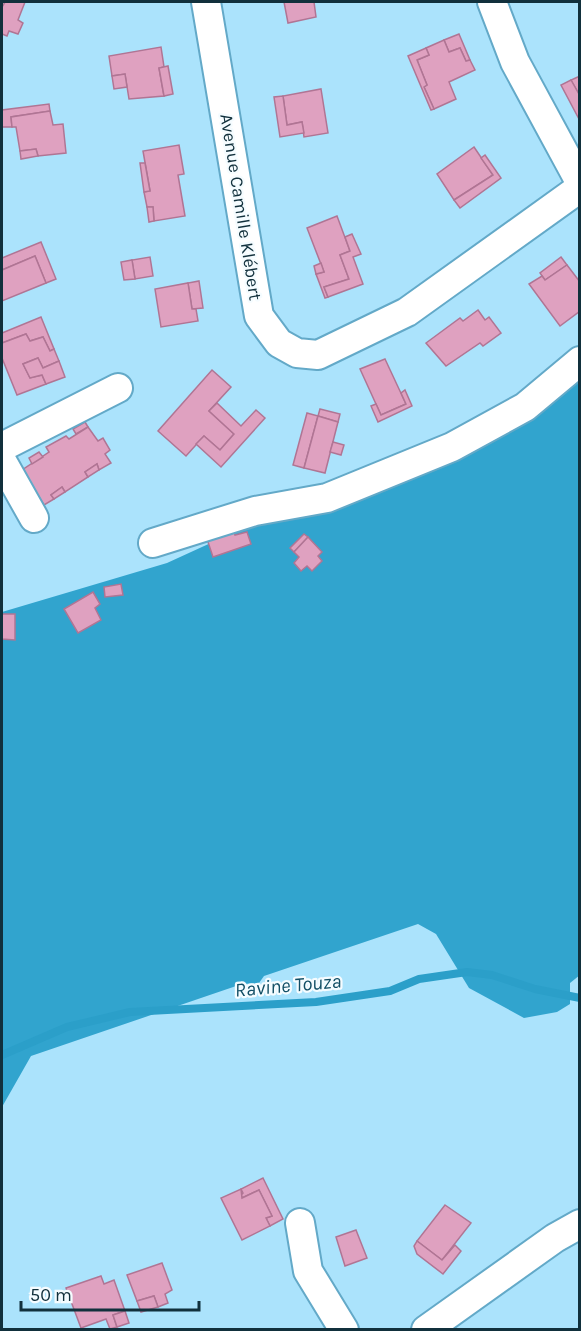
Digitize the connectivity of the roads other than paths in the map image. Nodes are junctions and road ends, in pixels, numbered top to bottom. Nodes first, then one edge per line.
1 (206, 2) edge
2 (492, 2) edge
3 (579, 182) edge
4 (579, 188) edge
5 (579, 361) edge
6 (118, 388) dead end
7 (2, 447) edge
8 (2, 461) edge
9 (34, 518) dead end
10 (153, 543) dead end
11 (300, 1223) dead end
12 (579, 1224) edge
13 (344, 1329) edge
14 (426, 1329) edge

1 - 4 street, Avenue Camille Klébert
2 - 3 street
5 - 10 street
6 - 7 street
8 - 9 street
11 - 13 street
12 - 14 street

